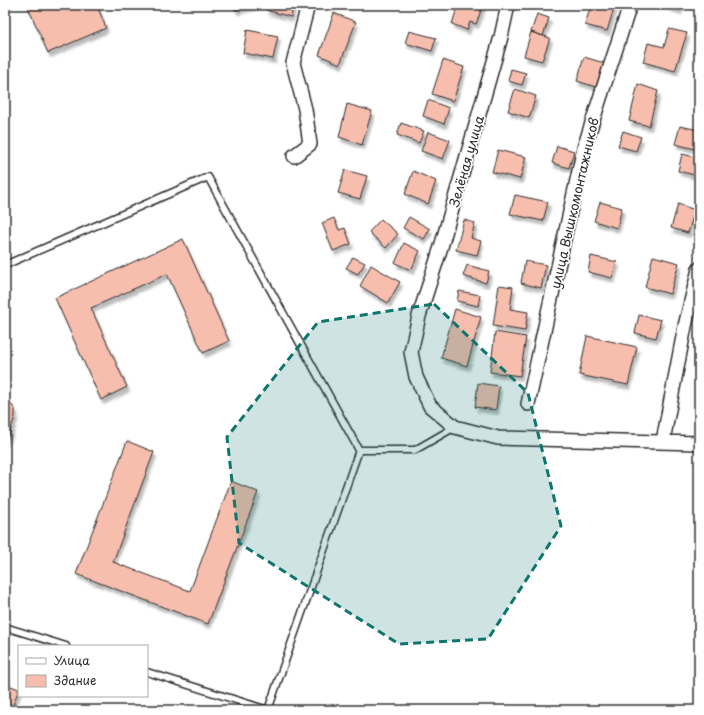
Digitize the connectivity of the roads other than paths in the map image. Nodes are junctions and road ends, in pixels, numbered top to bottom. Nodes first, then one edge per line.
1 (308, 5) edge
2 (508, 5) edge
3 (630, 5) edge
4 (294, 156) dead end
5 (5, 265) edge
6 (699, 269) edge
7 (528, 404) dead end
8 (455, 427) junction
9 (662, 441) junction
10 (699, 443) edge
11 (359, 450) junction
12 (5, 627) edge
13 (63, 645) edge
14 (148, 672) edge
15 (268, 710) edge

1 - 4 street
2 - 8 street, Зелёная улица
3 - 7 street, улица Вышкомонтажников
5 - 11 lane
6 - 9 street
8 - 9 street
8 - 11 lane
9 - 10 street
11 - 15 lane
12 - 13 lane
14 - 15 lane

